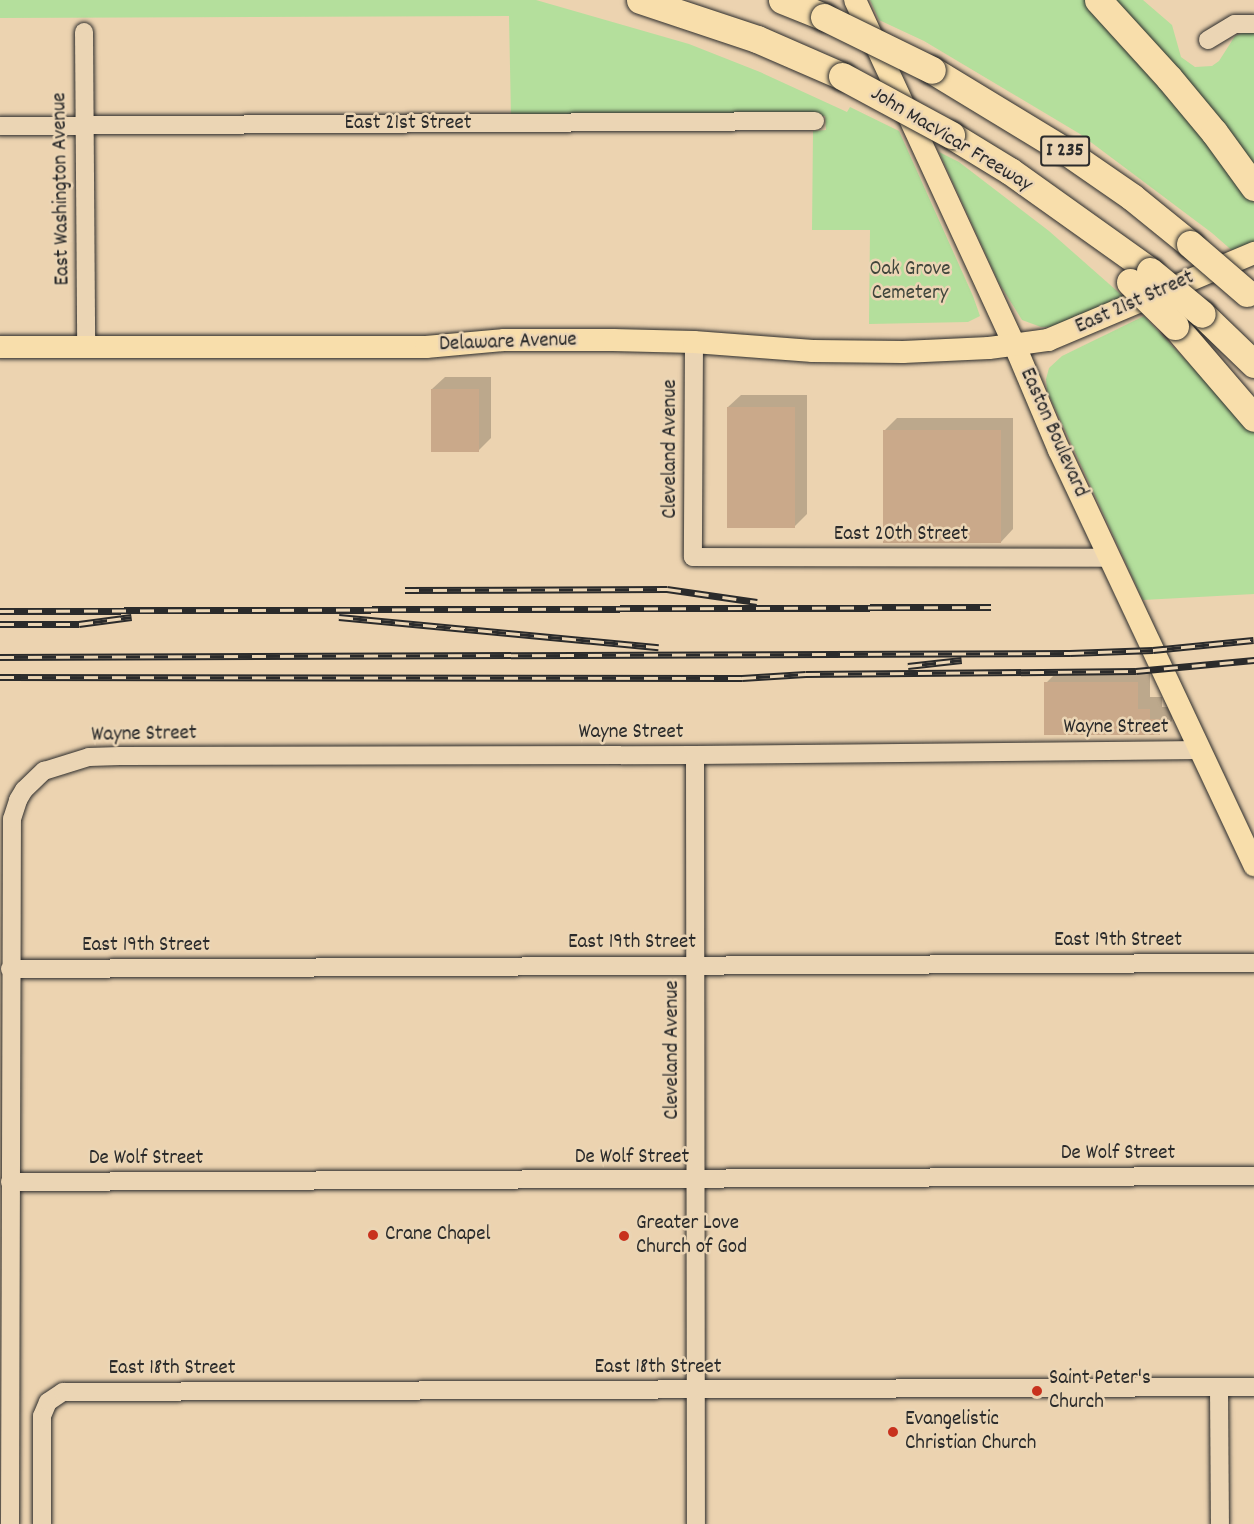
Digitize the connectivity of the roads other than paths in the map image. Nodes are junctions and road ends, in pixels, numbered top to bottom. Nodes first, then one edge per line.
1 (640, 0) edge
2 (782, 0) edge
3 (855, 0) edge
4 (1098, 0) edge
5 (1254, 24) edge
6 (84, 32) dead end
7 (1208, 40) dead end
8 (815, 121) dead end
9 (0, 126) edge
10 (83, 126) junction
11 (1254, 187) edge
12 (1254, 253) edge
13 (1140, 276) junction
14 (1251, 296) edge
15 (694, 342) junction
16 (1015, 346) junction
17 (0, 347) edge
18 (86, 347) junction
19 (1254, 364) edge
20 (1254, 417) edge
21 (693, 557) joint
22 (1110, 558) junction
23 (1200, 750) junction
24 (695, 755) junction
25 (1254, 865) edge
26 (1254, 963) edge
27 (696, 965) junction
28 (10, 969) junction
29 (1254, 1176) edge
30 (696, 1180) junction
31 (10, 1182) junction
32 (5, 1242) edge
33 (1254, 1387) edge
34 (1219, 1388) junction
35 (696, 1390) junction
36 (5, 1433) edge
37 (10, 1524) edge
38 (42, 1524) edge
39 (696, 1524) edge
40 (1220, 1524) edge

1 - 13 highway, John MacVicar Freeway / I 235, bridge
2 - 14 highway, I 235, bridge
3 - 16 main road, Easton Boulevard
4 - 11 highway
5 - 7 street
6 - 10 street, East Washington Avenue
8 - 10 street, East 21st Street
9 - 10 street, East 21st Street
10 - 18 street, East Washington Avenue
12 - 16 main road, East 21st Street
13 - 19 highway, bridge
13 - 20 highway, bridge
15 - 16 main road, Delaware Avenue
15 - 18 main road, Delaware Avenue
15 - 21 street, Cleveland Avenue
16 - 22 main road, Easton Boulevard
17 - 18 main road, Delaware Avenue
21 - 22 street, East 20th Street
22 - 23 main road, Easton Boulevard
23 - 24 street, Wayne Street
23 - 25 main road, Easton Boulevard
24 - 27 street, Cleveland Avenue
24 - 28 street, Wayne Street
26 - 27 street, East 19th Street
27 - 28 street, East 19th Street
27 - 30 street, Cleveland Avenue
28 - 31 street
29 - 30 street, De Wolf Street
30 - 31 street, De Wolf Street
30 - 35 street, Cleveland Avenue
31 - 32 street
32 - 36 street
33 - 34 street, East 18th Street
34 - 35 street, East 18th Street
34 - 40 street
35 - 38 street, East 18th Street
35 - 39 street, Cleveland Avenue
36 - 37 street

